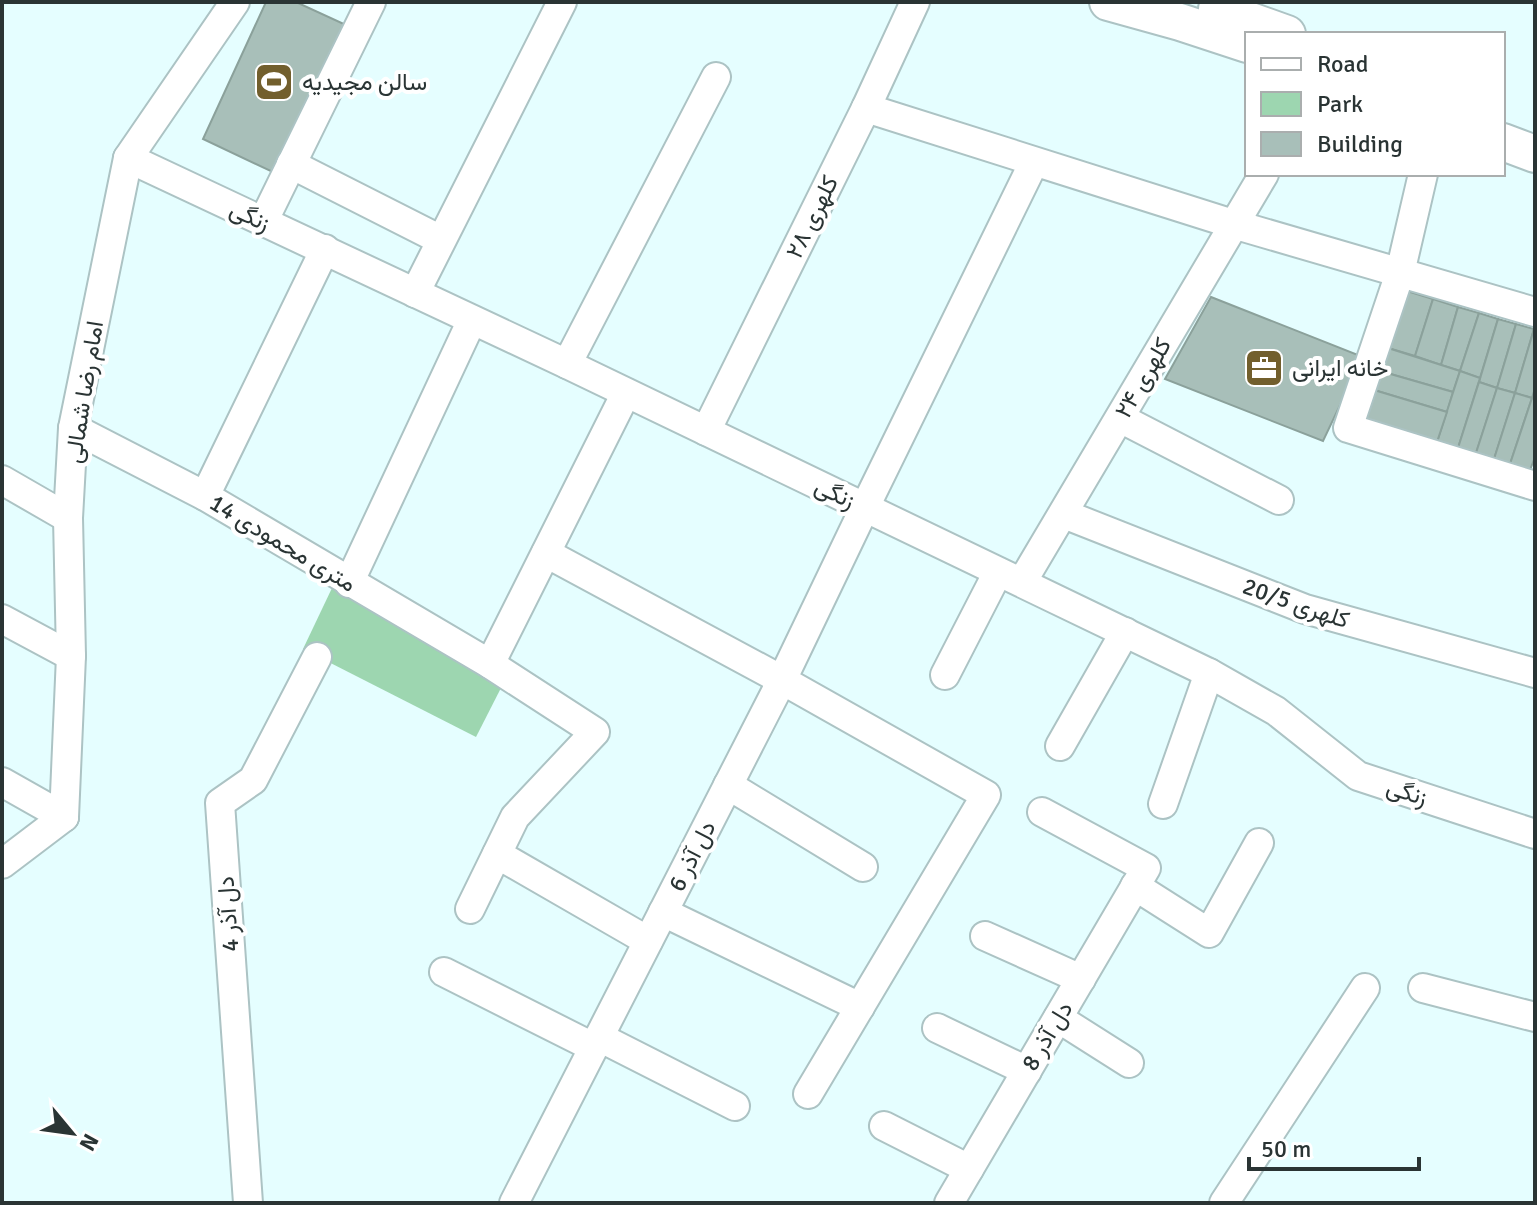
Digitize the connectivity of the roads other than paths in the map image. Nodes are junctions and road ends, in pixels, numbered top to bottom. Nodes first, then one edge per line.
1 (235, 2) edge
2 (371, 2) edge
3 (562, 2) edge
4 (915, 2) edge
5 (1108, 2) edge
6 (1196, 2) edge
7 (1243, 21) edge
8 (1280, 32) edge
9 (716, 77) dead end
10 (866, 108) junction
11 (1505, 117) edge
12 (1535, 129) edge
13 (1505, 143) edge
14 (1535, 154) edge
15 (128, 158) junction
16 (1034, 162) junction
17 (291, 164) junction
18 (1263, 176) edge
19 (1423, 176) edge
20 (263, 222) junction
21 (1233, 224) junction
22 (441, 240) junction
23 (325, 249) junction
24 (1400, 273) junction
25 (415, 293) junction
26 (1535, 312) edge
27 (472, 320) junction
28 (567, 364) junction
29 (626, 393) junction
30 (1120, 418) junction
31 (73, 428) junction
32 (706, 431) junction
33 (2, 480) edge
34 (1535, 486) edge
35 (205, 496) junction
36 (1279, 500) dead end
37 (865, 507) junction
38 (1064, 514) junction
39 (68, 518) junction
40 (546, 553) junction
41 (1010, 577) junction
42 (349, 583) junction
43 (2, 619) edge
44 (1125, 632) junction
45 (71, 656) junction
46 (317, 657) dead end
47 (490, 664) junction
48 (1209, 673) junction
49 (1535, 673) edge
50 (945, 675) dead end
51 (782, 680) junction
52 (1060, 746) dead end
53 (2, 782) edge
54 (728, 785) junction
55 (1163, 804) dead end
56 (1042, 812) dead end
57 (64, 817) junction
58 (1535, 834) edge
59 (1259, 843) dead end
60 (497, 854) junction
61 (2, 864) edge
62 (863, 867) dead end
63 (1140, 877) junction
64 (470, 909) dead end
65 (663, 912) junction
66 (985, 936) dead end
67 (648, 941) junction
68 (444, 972) dead end
69 (1081, 979) junction
70 (1365, 988) dead end
71 (1423, 988) dead end
72 (860, 1007) junction
73 (1535, 1017) edge
74 (1058, 1018) junction
75 (937, 1028) dead end
76 (596, 1042) junction
77 (1129, 1063) dead end
78 (1027, 1071) junction
79 (808, 1094) dead end
80 (735, 1106) dead end
81 (884, 1126) dead end
82 (969, 1169) junction
83 (248, 1203) edge
84 (514, 1203) edge
85 (949, 1203) edge
86 (1224, 1203) edge

1 - 15 street, امام رضا شمالی
2 - 17 street
3 - 22 street
4 - 10 street, کلهری ۲۸
5 - 7 main road
6 - 7 main road
7 - 8 main road
9 - 28 street
10 - 16 street
10 - 32 street, کلهری ۲۸
11 - 12 main road
13 - 14 main road
15 - 20 street, زنگی
15 - 31 street, امام رضا شمالی
16 - 21 street
16 - 37 street, دل آذر 6
17 - 20 street
17 - 22 street
18 - 21 street, کلهری ۲۴
19 - 24 street
20 - 23 street, زنگی
21 - 24 street
21 - 30 street, کلهری ۲۴
22 - 25 street
23 - 25 street, زنگی
23 - 35 street
24 - 26 street
24 - 34 street
25 - 27 street, زنگی
27 - 28 street, زنگی
27 - 42 street
28 - 29 street, زنگی
29 - 32 street, زنگی
29 - 40 street
30 - 36 street
30 - 38 street, کلهری ۲۴
31 - 35 street, 14 متری محمودی
31 - 39 street, امام رضا شمالی
32 - 37 street, زنگی
33 - 39 street
35 - 42 street, 14 متری محمودی
37 - 41 street, زنگی
37 - 51 street, دل آذر 6
38 - 41 street, کلهری ۲۴
38 - 49 street, کلهری 20/5
39 - 45 street, امام رضا شمالی
40 - 47 street
40 - 51 street
41 - 44 street, زنگی
41 - 50 street, کلهری ۲۴
42 - 47 street, 14 متری محمودی
43 - 45 street
44 - 48 street, زنگی
44 - 52 street
45 - 57 street, امام رضا شمالی
46 - 83 street, دل آذر 4
47 - 60 street, 14 متری محمودی
48 - 55 street
48 - 58 street, زنگی
51 - 54 street, دل آذر 6
51 - 72 street
53 - 57 street
54 - 62 street
54 - 65 street, دل آذر 6
56 - 63 street
57 - 61 street
59 - 63 street
60 - 64 street
60 - 67 street
63 - 69 street, دل آذر 8
65 - 67 street, دل آذر 6
65 - 72 street
66 - 69 street
67 - 76 street, دل آذر 6
68 - 76 street
69 - 74 street, دل آذر 8
70 - 86 street
71 - 73 street
72 - 79 street
74 - 77 street
74 - 78 street, دل آذر 8
75 - 78 street
76 - 80 street
76 - 84 street, دل آذر 6
78 - 82 street, دل آذر 8
81 - 82 street
82 - 85 street, دل آذر 8

